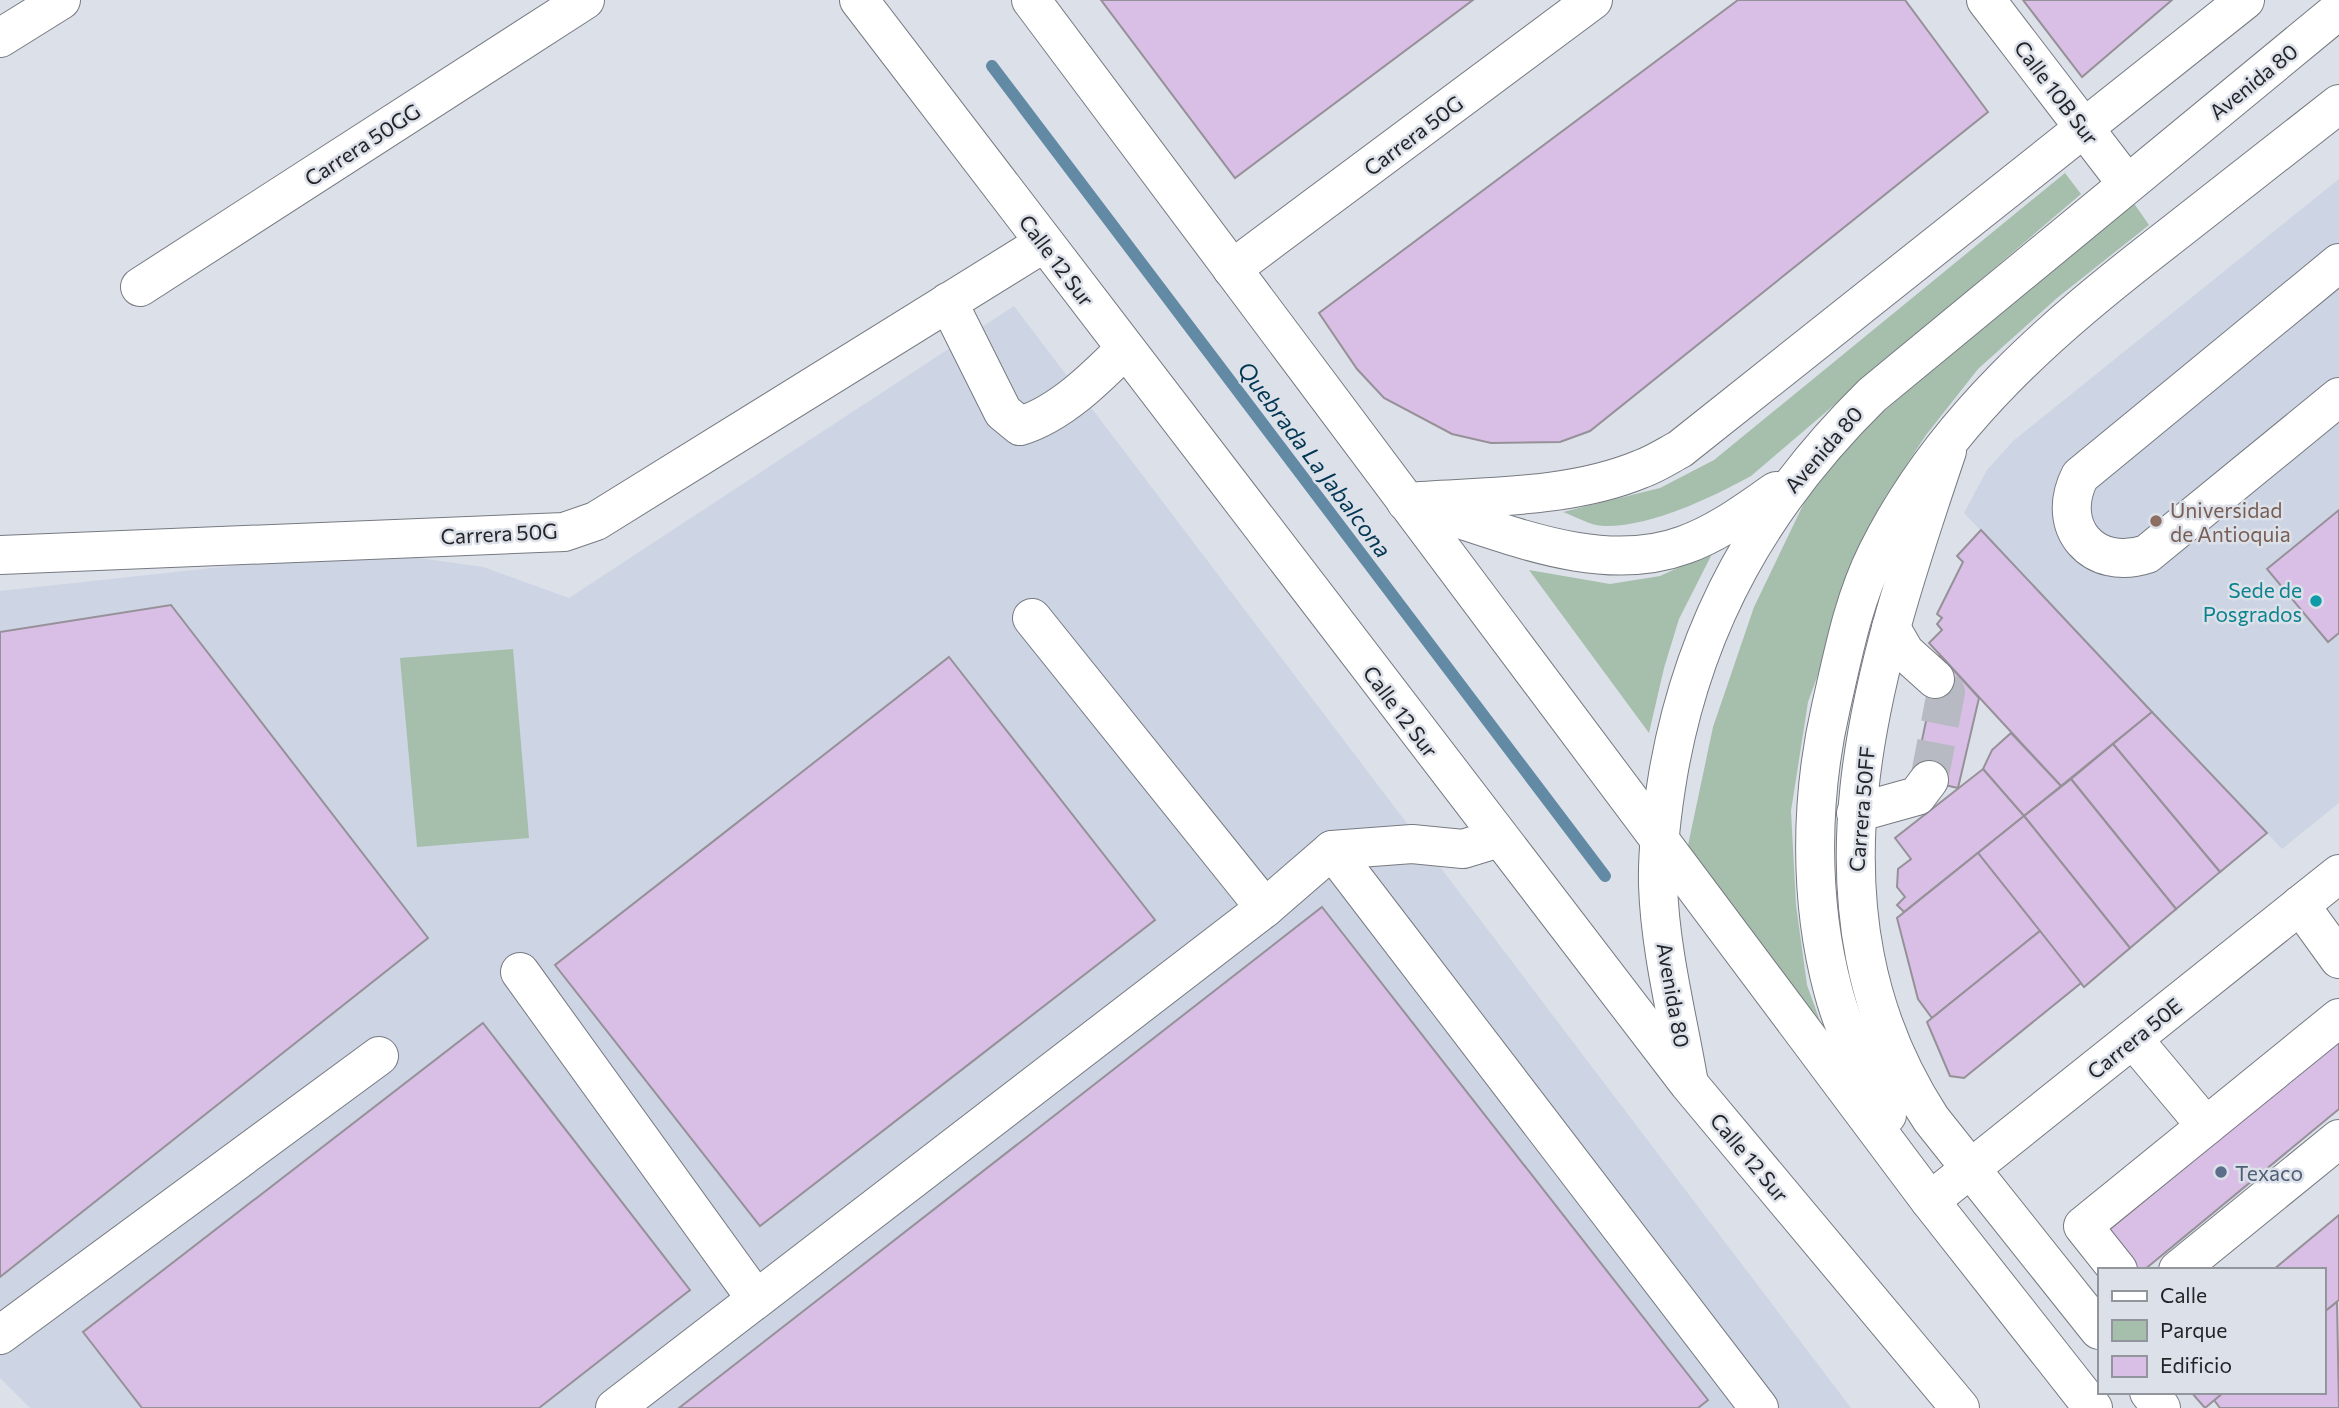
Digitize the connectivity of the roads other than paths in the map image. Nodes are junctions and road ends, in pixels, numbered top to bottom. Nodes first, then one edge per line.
1 (61, 0) edge
2 (585, 0) edge
3 (859, 0) edge
4 (1031, 0) edge
5 (1593, 0) edge
6 (1986, 0) edge
7 (2245, 0) edge
8 (2339, 10) edge
9 (0, 37) edge
10 (2339, 104) edge
11 (2085, 129) junction
12 (2127, 184) junction
13 (1044, 243) junction
14 (2339, 263) edge
15 (1232, 269) junction
16 (140, 287) dead end
17 (948, 302) junction
18 (1125, 349) junction
19 (2339, 397) edge
20 (1953, 433) junction
21 (1796, 477) junction
22 (1406, 502) junction
23 (0, 555) edge
24 (1032, 618) dead end
25 (1891, 628) junction
26 (1935, 679) tunnel mouth
27 (1929, 780) tunnel mouth
28 (1856, 813) junction
29 (1499, 838) junction
30 (1658, 838) junction
31 (1332, 850) junction
32 (2339, 874) edge
33 (2300, 905) junction
34 (1265, 908) junction
35 (2339, 959) edge
36 (520, 972) dead end
37 (2339, 1018) edge
38 (2133, 1039) junction
39 (379, 1056) dead end
40 (1689, 1084) junction
41 (2206, 1126) junction
42 (2339, 1139) edge
43 (1971, 1168) junction
44 (1930, 1201) junction
45 (2116, 1268) edge
46 (2180, 1268) edge
47 (756, 1299) junction
48 (2098, 1329) edge
49 (0, 1335) edge
50 (615, 1408) edge
51 (1759, 1408) edge
52 (1961, 1408) edge
53 (2093, 1408) edge

1 - 9 main road
2 - 16 main road, Carrera 50GG
3 - 13 main road, Calle 12 Sur
4 - 15 main road
5 - 15 main road, Carrera 50G
6 - 11 main road, Calle 10B Sur
7 - 11 main road
8 - 12 main road, Avenida 80
10 - 20 main road
11 - 12 main road, Calle 10B Sur
11 - 22 main road
12 - 21 main road, Avenida 80
13 - 17 main road, Carrera 50G
13 - 18 main road, Calle 12 Sur
14 - 19 main road
15 - 22 main road
17 - 18 main road
17 - 23 main road, Carrera 50G
18 - 29 main road, Calle 12 Sur
20 - 25 main road, Carrera 50FF
20 - 44 main road
21 - 22 main road
21 - 30 main road, Avenida 80
22 - 30 main road
24 - 34 main road
25 - 26 main road
25 - 28 main road, Carrera 50FF
27 - 28 main road
28 - 43 main road, Carrera 50FF
29 - 31 main road
29 - 40 main road, Calle 12 Sur
30 - 40 main road, Avenida 80
30 - 44 main road
31 - 34 main road
31 - 51 main road
32 - 33 main road, Carrera 50E
33 - 35 main road
33 - 38 main road, Carrera 50E
34 - 47 main road
36 - 47 main road
37 - 41 main road
38 - 41 main road
38 - 43 main road, Carrera 50E
39 - 49 main road
40 - 52 main road, Calle 12 Sur
41 - 45 main road
42 - 46 main road
43 - 44 main road, Carrera 50E
43 - 48 main road
44 - 53 main road
47 - 50 main road

